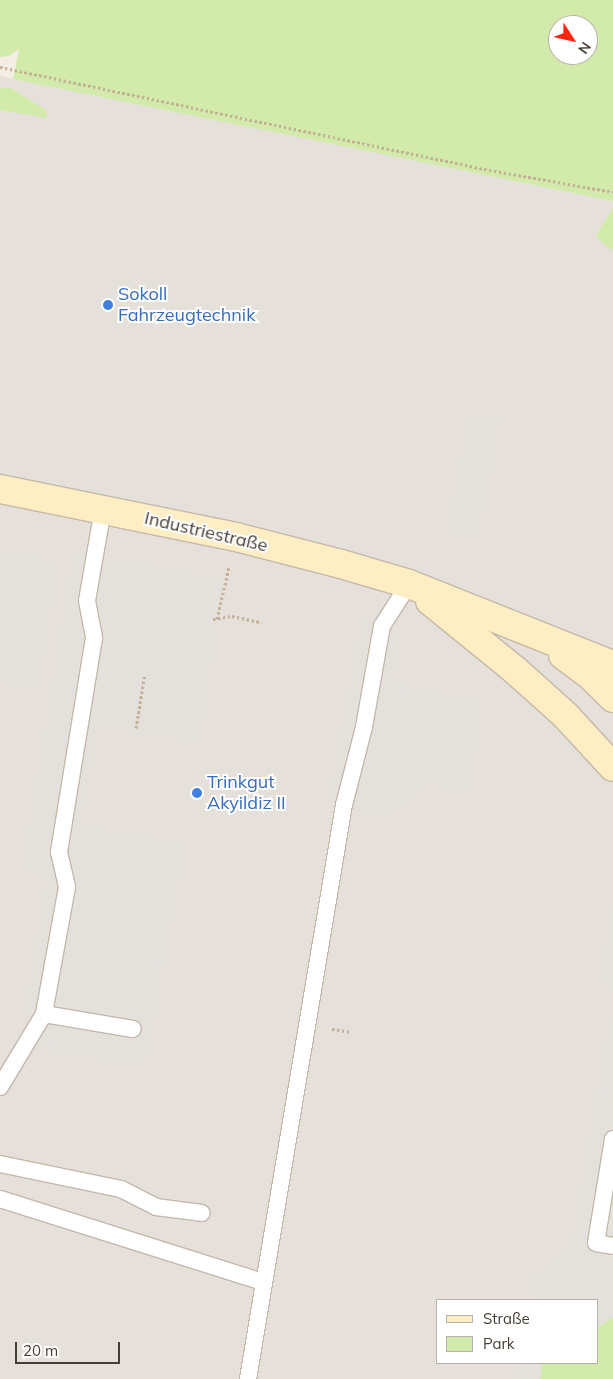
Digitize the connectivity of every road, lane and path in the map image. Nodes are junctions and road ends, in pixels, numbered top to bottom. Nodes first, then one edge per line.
1 (0, 67) edge
2 (613, 192) edge
3 (0, 489) edge
4 (103, 509) junction
5 (236, 537) junction
6 (409, 584) junction
7 (261, 622) dead end
8 (537, 634) junction
9 (613, 665) edge
10 (145, 674) dead end
11 (613, 698) edge
12 (136, 728) dead end
13 (613, 767) edge
14 (44, 1014) junction
15 (133, 1029) dead end
16 (0, 1087) edge
17 (613, 1139) edge
18 (0, 1164) edge
19 (0, 1199) edge
20 (202, 1212) dead end
21 (613, 1246) edge
22 (264, 1282) junction
23 (248, 1379) edge

1 - 2 path
3 - 4 street, Industriestraße
4 - 5 street, Industriestraße
4 - 14 lane
5 - 6 street, Industriestraße
5 - 7 path
6 - 8 street, Industriestraße
6 - 13 street, Industriestraße
6 - 22 lane
8 - 9 street, Industriestraße
8 - 11 street, Industriestraße
10 - 12 path
14 - 15 lane
14 - 16 lane
17 - 21 lane
18 - 20 lane
19 - 22 lane
22 - 23 lane

